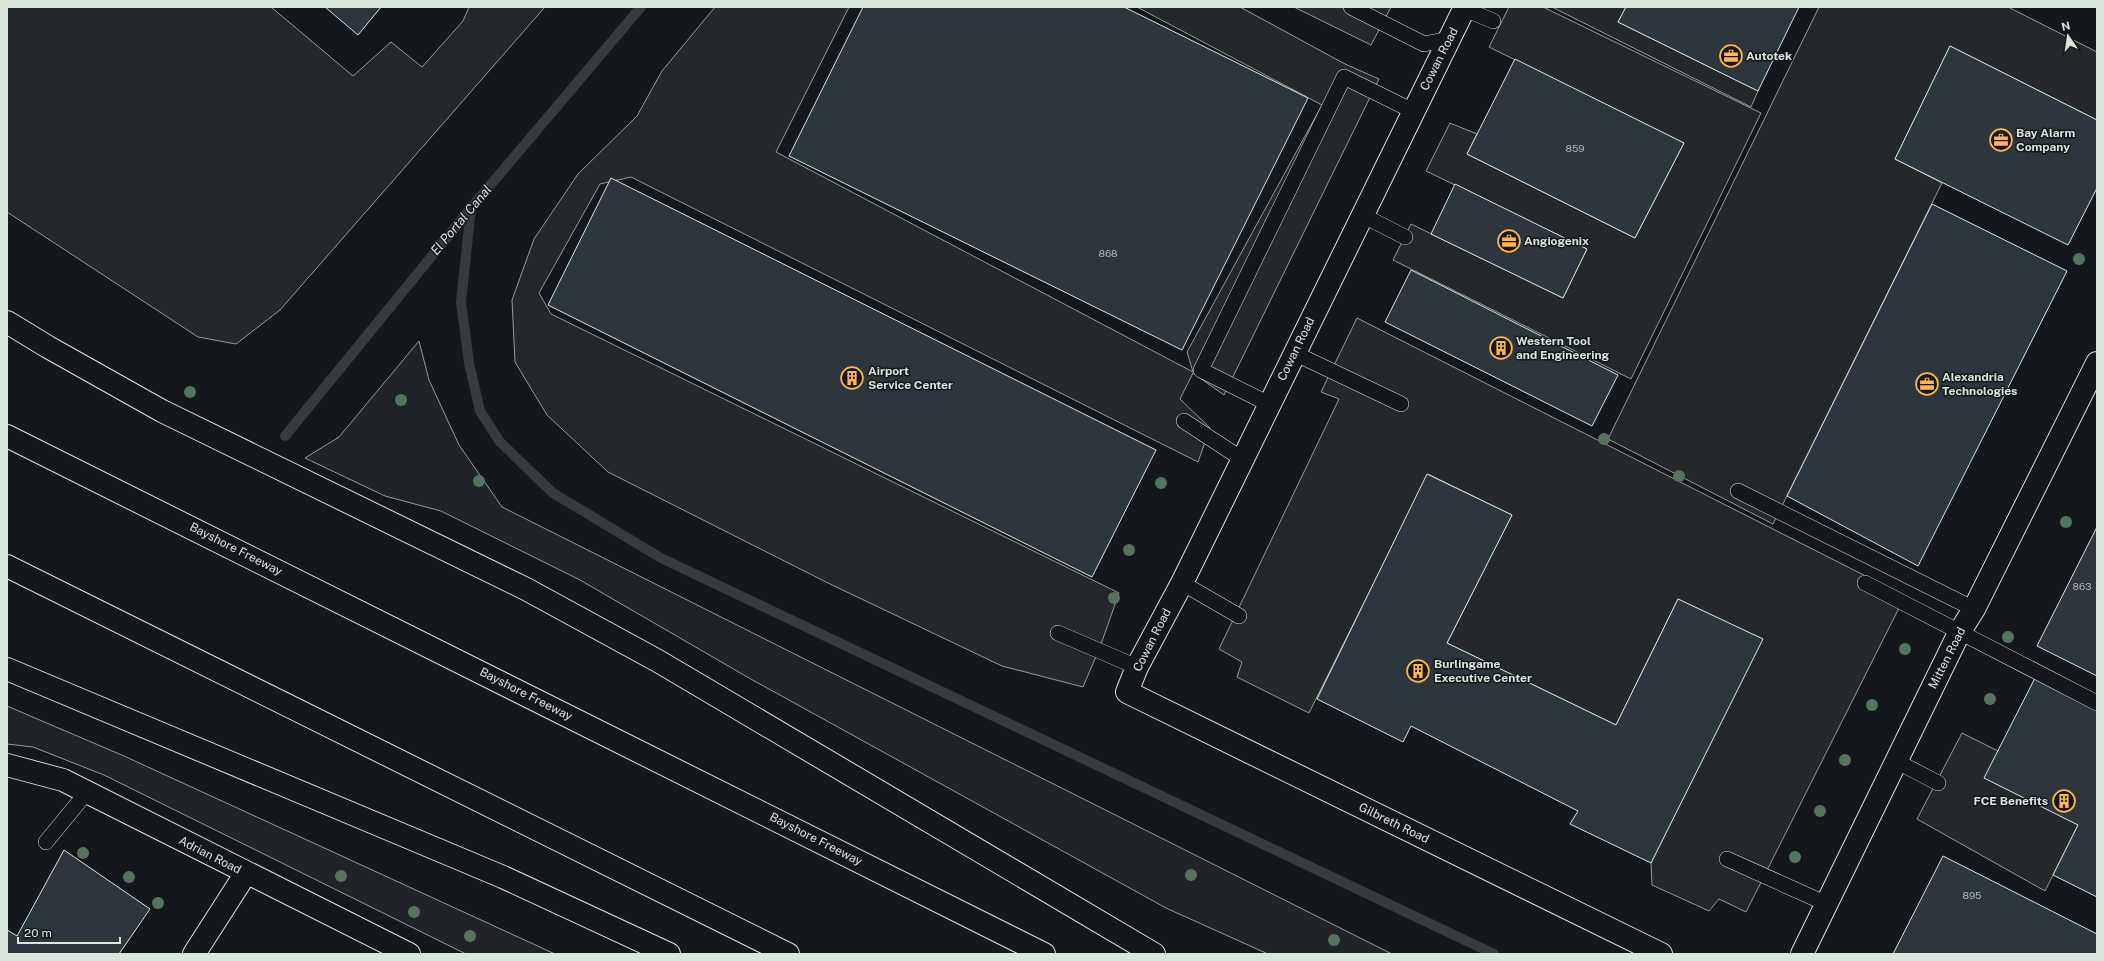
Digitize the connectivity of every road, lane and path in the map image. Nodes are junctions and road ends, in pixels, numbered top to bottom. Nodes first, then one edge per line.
1 (1351, 7) edge
2 (1465, 8) edge
3 (1493, 21) dead end
4 (1449, 39) junction
5 (1413, 111) junction
6 (1362, 215) junction
7 (1405, 237) dead end
8 (7, 322) edge
9 (1294, 353) junction
10 (2097, 363) edge
11 (1269, 404) junction
12 (1401, 404) dead end
13 (1184, 421) dead end
14 (7, 436) edge
15 (1242, 459) junction
16 (1738, 491) dead end
17 (7, 566) edge
18 (7, 576) edge
19 (1182, 583) junction
20 (1865, 583) dead end
21 (1974, 609) junction
22 (1239, 616) dead end
23 (110, 617) junction
24 (1058, 633) dead end
25 (1959, 633) junction
26 (1137, 667) junction
27 (7, 669) edge
28 (1127, 692) joint
29 (2097, 703) edge
30 (1896, 761) junction
31 (7, 765) edge
32 (1938, 782) dead end
33 (87, 792) junction
34 (46, 842) dead end
35 (1727, 859) dead end
36 (246, 873) junction
37 (1827, 904) junction
38 (194, 954) edge
39 (409, 954) edge
40 (669, 954) edge
41 (788, 954) edge
42 (1044, 954) edge
43 (1154, 954) edge
44 (1660, 954) edge
45 (1802, 954) edge

1 - 4 lane
2 - 3 lane
2 - 4 main road, Cowan Road
4 - 5 main road, Cowan Road
5 - 6 main road, Cowan Road
5 - 11 lane
6 - 7 lane
6 - 9 main road, Cowan Road
8 - 43 main road
9 - 11 main road, Cowan Road
9 - 12 lane
10 - 21 main road, Mitten Road
11 - 15 main road, Cowan Road
13 - 15 lane
14 - 42 main road, Bayshore Freeway
15 - 19 main road, Cowan Road
16 - 21 lane
17 - 23 main road
18 - 23 main road
19 - 22 lane
19 - 26 main road, Cowan Road
20 - 25 lane
21 - 25 main road, Mitten Road
23 - 41 main road
24 - 26 lane
25 - 29 lane
25 - 30 main road, Mitten Road
26 - 28 main road, Cowan Road
27 - 40 main road
28 - 44 main road, Gilbreth Road
30 - 32 lane
30 - 37 main road, Mitten Road
31 - 33 main road, Adrian Road
33 - 34 lane
33 - 36 main road, Adrian Road
35 - 37 lane
36 - 38 main road
36 - 39 main road, Adrian Road
37 - 45 main road, Mitten Road

